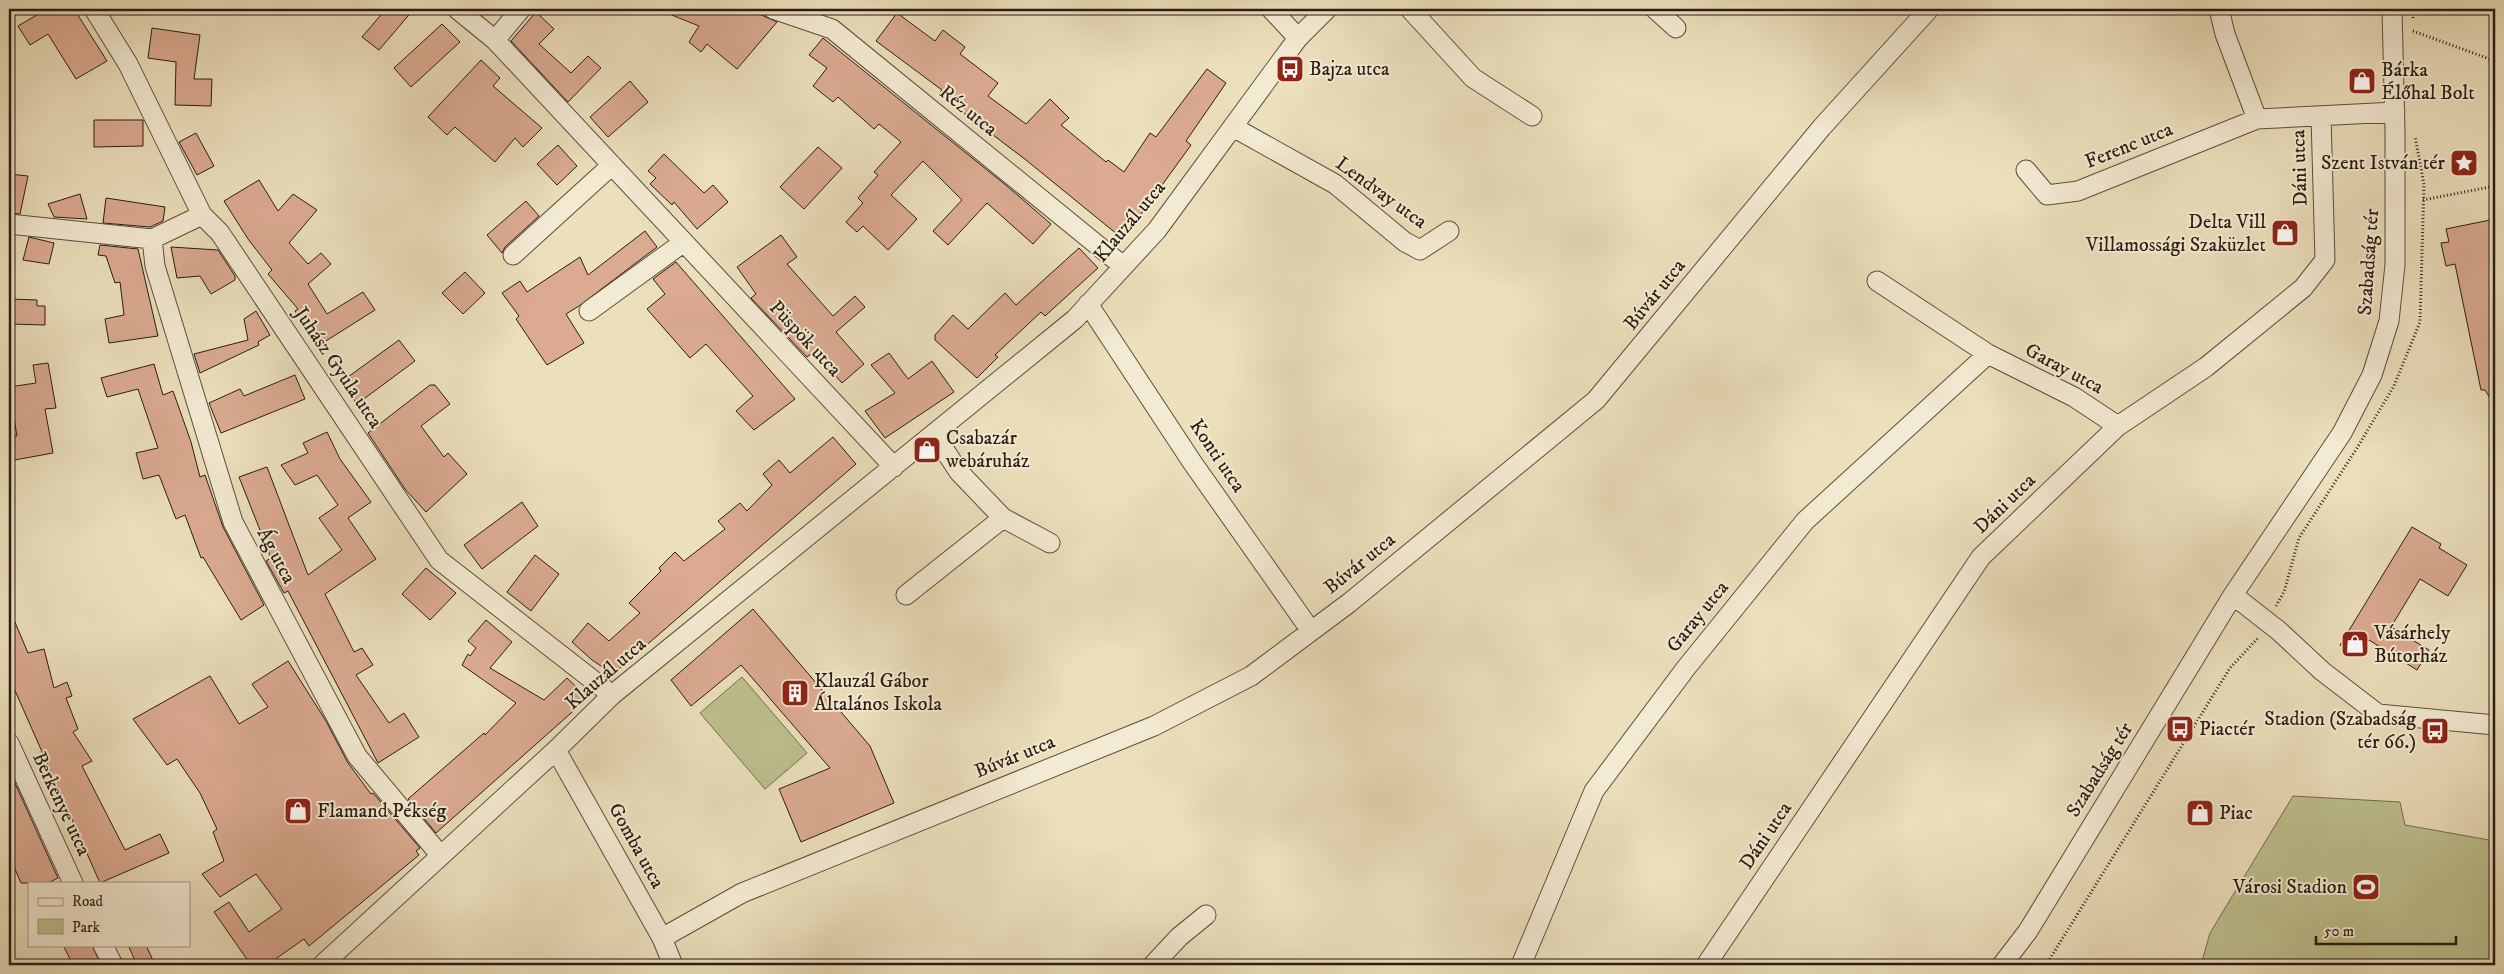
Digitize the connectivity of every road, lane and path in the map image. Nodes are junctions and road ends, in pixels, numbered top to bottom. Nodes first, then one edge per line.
1 (94, 9) edge
2 (457, 9) edge
3 (521, 9) edge
4 (773, 9) edge
5 (1271, 9) edge
6 (1327, 9) edge
7 (1410, 9) edge
8 (1655, 9) edge
9 (1929, 9) edge
10 (2219, 9) edge
11 (2392, 9) edge
12 (2413, 9) edge
13 (1676, 28) dead end
14 (2413, 31) junction
15 (1298, 38) junction
16 (495, 40) junction
17 (2412, 41) dead end
18 (2495, 61) edge
19 (2395, 112) junction
20 (1532, 116) dead end
21 (2321, 116) junction
22 (2257, 119) junction
23 (1233, 127) junction
24 (2414, 129) dead end
25 (612, 165) junction
26 (2026, 170) dead end
27 (2495, 186) edge
28 (2423, 200) junction
29 (202, 214) junction
30 (9, 224) edge
31 (1449, 231) dead end
32 (152, 239) junction
33 (684, 242) junction
34 (513, 255) dead end
35 (1124, 266) junction
36 (1877, 281) dead end
37 (1088, 304) junction
38 (589, 311) dead end
39 (1988, 354) junction
40 (2118, 426) junction
41 (934, 434) junction
42 (894, 467) junction
43 (1004, 518) junction
44 (1050, 544) dead end
45 (906, 595) dead end
46 (2234, 595) junction
47 (2267, 622) junction
48 (1312, 631) junction
49 (612, 695) junction
50 (2495, 725) edge
51 (9, 743) edge
52 (556, 750) junction
53 (441, 856) junction
54 (73, 882) edge
55 (1206, 914) dead end
56 (662, 938) junction
57 (104, 946) edge
58 (113, 965) edge
59 (322, 965) edge
60 (673, 965) edge
61 (1153, 965) edge
62 (1521, 965) edge
63 (1706, 965) edge
64 (2002, 965) edge
65 (2046, 965) edge

1 - 29 street, Juhász Gyula utca
2 - 16 street, Püspök utca
3 - 16 street
4 - 35 street, Réz utca
5 - 15 street
6 - 15 street, Klauzál utca
7 - 20 street
8 - 13 street
9 - 48 street, Búvár utca
10 - 22 street
11 - 19 street, Szabadság tér
12 - 14 path
14 - 17 path
14 - 18 path
15 - 23 street, Klauzál utca
16 - 25 street, Püspök utca
19 - 21 street, Ferenc utca
19 - 46 street, Szabadság tér
21 - 22 street, Ferenc utca
21 - 40 street, Dáni utca
22 - 26 street, Ferenc utca
23 - 31 street, Lendvay utca
23 - 35 street, Klauzál utca
24 - 28 path
25 - 33 street, Püspök utca
25 - 34 street
27 - 28 path
28 - 47 path
29 - 32 street
29 - 49 street, Juhász Gyula utca
30 - 32 street
32 - 53 street, Ág utca
33 - 38 street
33 - 42 street, Püspök utca
35 - 37 street, Klauzál utca
36 - 39 street, Garay utca
37 - 41 street, Klauzál utca
37 - 48 street, Konti utca
39 - 40 street, Garay utca
39 - 62 street, Garay utca
40 - 63 street, Dáni utca
41 - 42 street, Klauzál utca
41 - 43 street
42 - 49 street, Klauzál utca
43 - 44 street
43 - 45 street
46 - 47 street
46 - 64 street, Szabadság tér
47 - 50 street
47 - 65 path
48 - 56 street, Búvár utca
49 - 52 street, Klauzál utca
51 - 54 street, Berkenye utca
52 - 53 street, Klauzál utca
52 - 56 street, Gomba utca
53 - 59 street, Klauzál utca
55 - 61 street
56 - 60 street, Gomba utca
57 - 58 street

